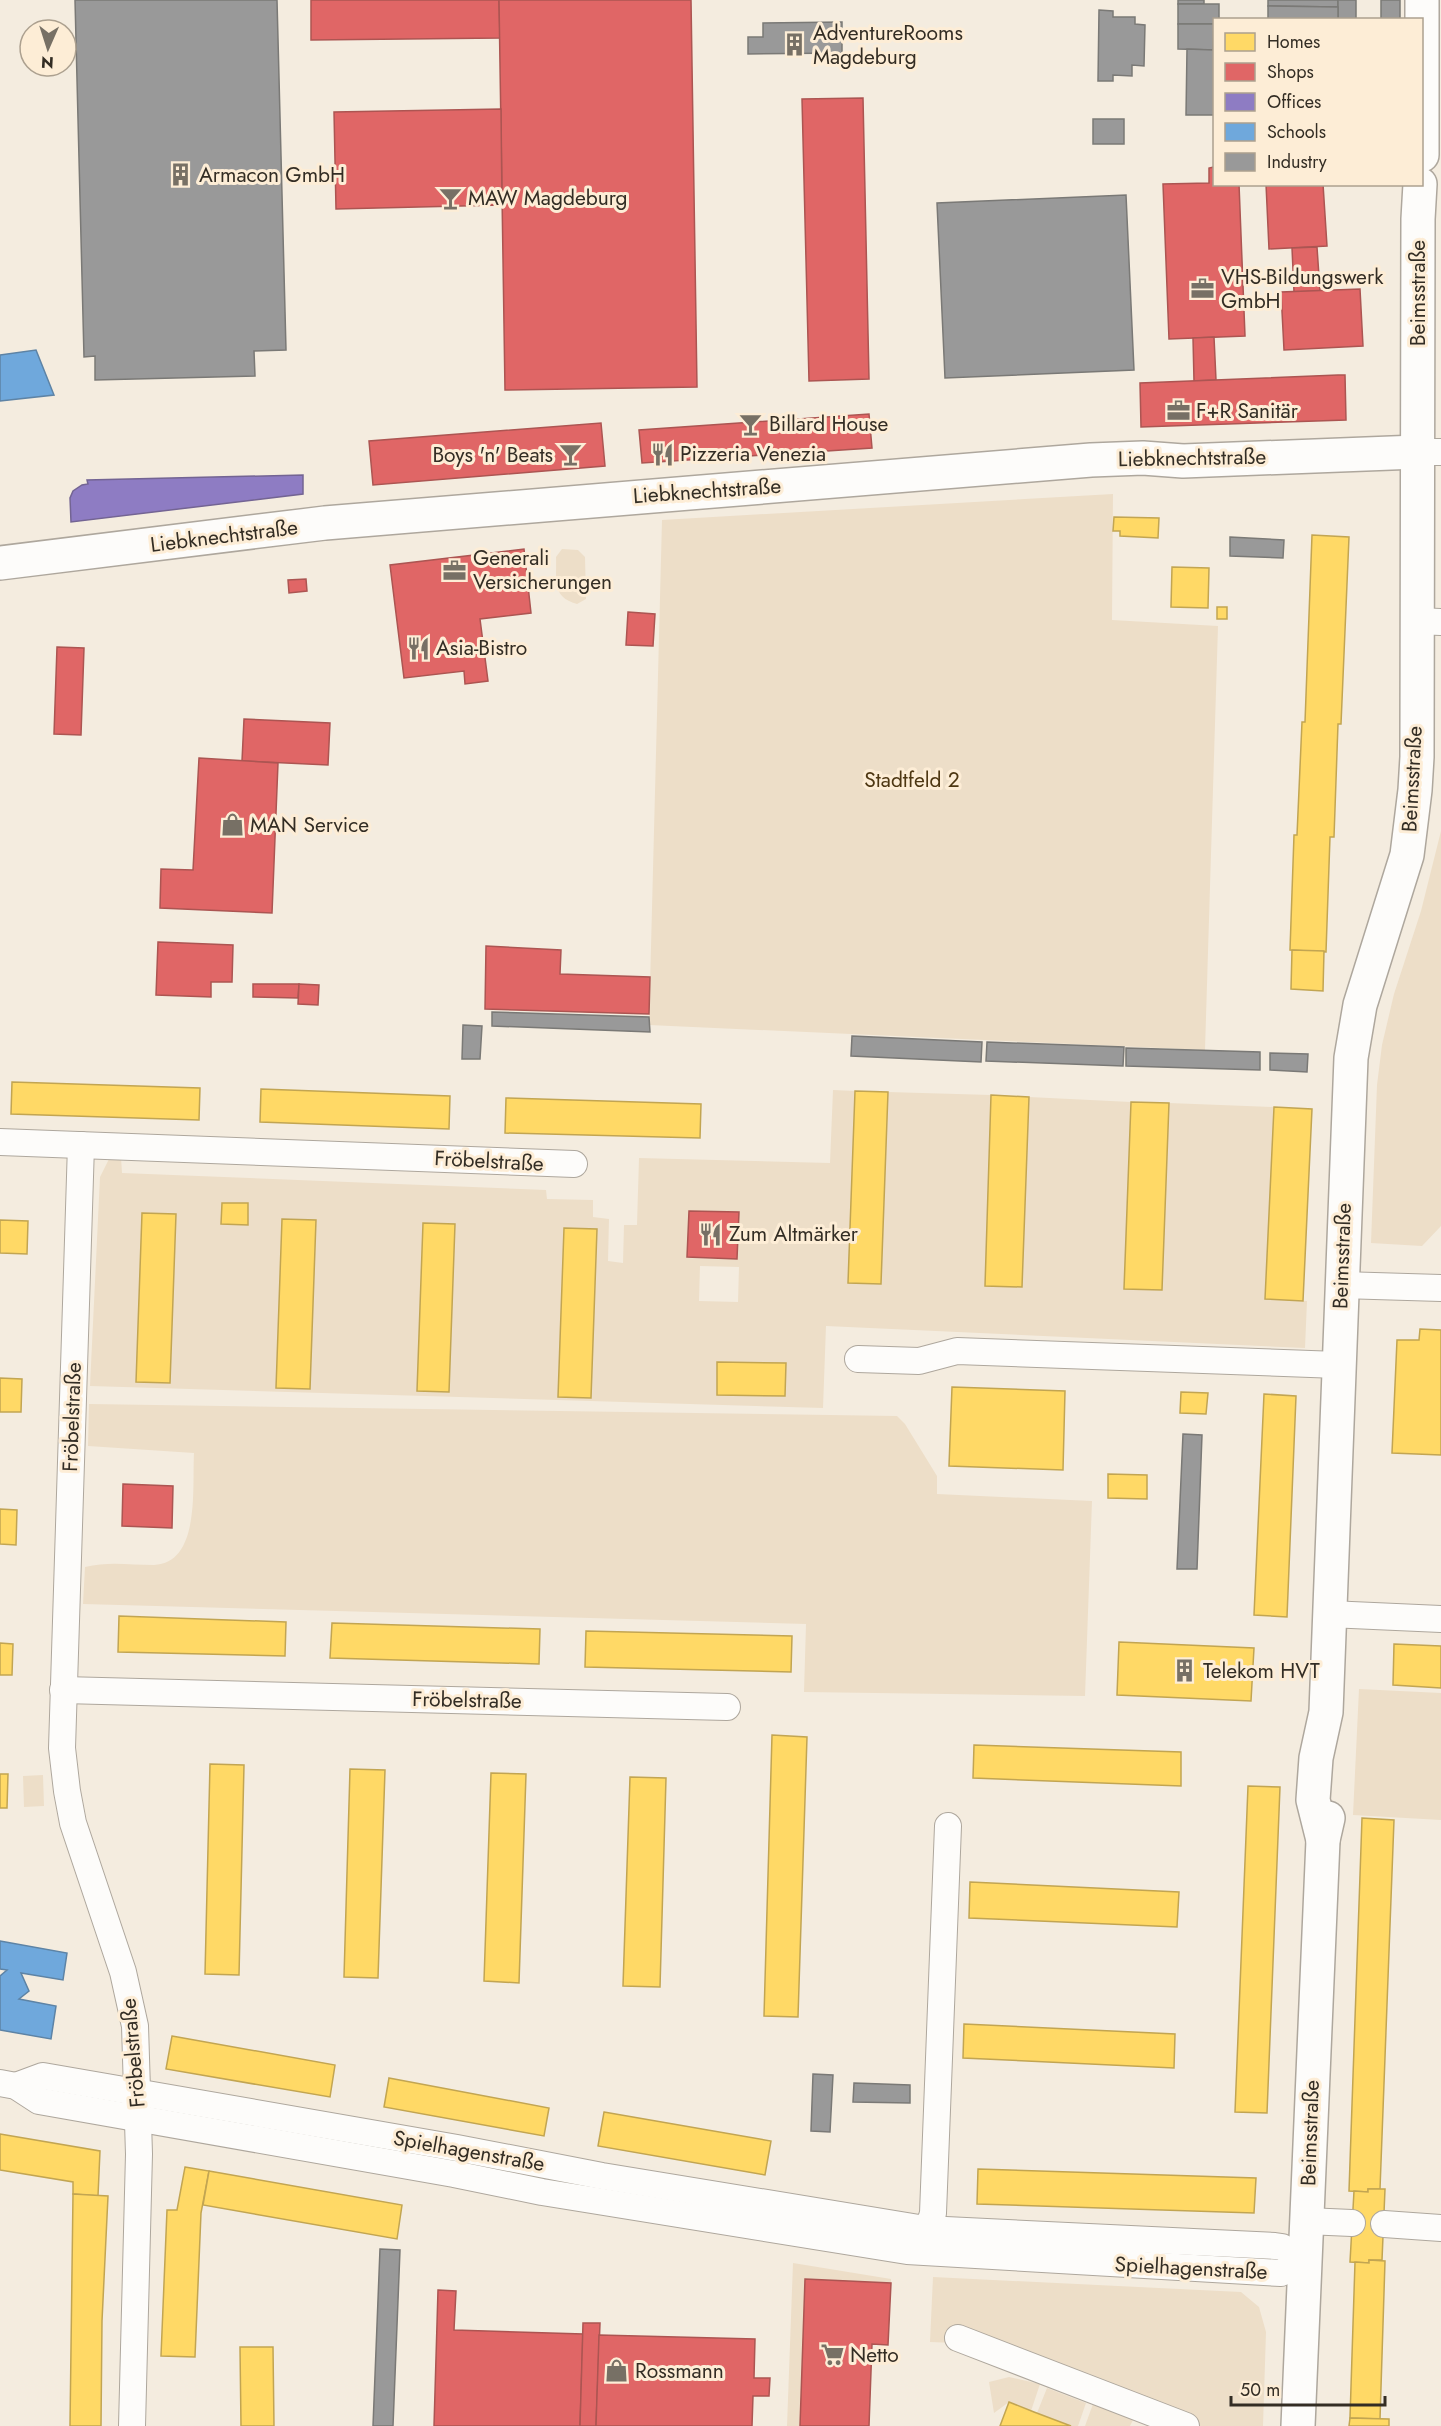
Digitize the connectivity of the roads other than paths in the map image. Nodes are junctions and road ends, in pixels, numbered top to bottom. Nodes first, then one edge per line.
1 (1422, 0) edge
2 (1422, 18) edge
3 (1420, 186) edge
4 (1429, 452) edge
5 (0, 563) edge
6 (1429, 622) edge
7 (0, 1142) edge
8 (81, 1144) junction
9 (574, 1164) dead end
10 (1341, 1285) junction
11 (1441, 1288) edge
12 (858, 1359) dead end
13 (1338, 1365) junction
14 (1329, 1614) junction
15 (1441, 1619) edge
16 (63, 1690) junction
17 (727, 1707) dead end
18 (948, 1826) dead end
19 (8, 2085) edge
20 (138, 2092) junction
21 (138, 2119) junction
22 (1306, 2221) junction
23 (1352, 2223) dead end
24 (1384, 2224) dead end
25 (1441, 2228) edge
26 (925, 2229) junction
27 (907, 2252) junction
28 (1305, 2260) junction
29 (958, 2338) dead end
30 (132, 2426) edge
31 (1186, 2426) edge
32 (1298, 2426) edge

1 - 2 street
3 - 4 street, Beimsstraße
4 - 5 street, Liebknechtstraße
4 - 6 street, Beimsstraße
6 - 10 street, Beimsstraße
7 - 8 street, Fröbelstraße
8 - 9 street, Fröbelstraße
8 - 16 street, Fröbelstraße
10 - 11 street
10 - 13 street, Beimsstraße
12 - 13 street
13 - 14 street, Beimsstraße
14 - 15 street
14 - 22 street, Beimsstraße
16 - 17 street, Fröbelstraße
16 - 20 street, Fröbelstraße
18 - 26 street
19 - 20 street, Spielhagenstraße
19 - 21 street, Spielhagenstraße
20 - 21 street, Fröbelstraße
20 - 26 street, Spielhagenstraße
21 - 27 street, Spielhagenstraße
21 - 30 street, Fröbelstraße
22 - 23 street
22 - 28 street, Beimsstraße
24 - 25 street
26 - 27 street
26 - 28 street, Spielhagenstraße
27 - 28 street, Spielhagenstraße
28 - 32 street, Beimsstraße
29 - 31 street

